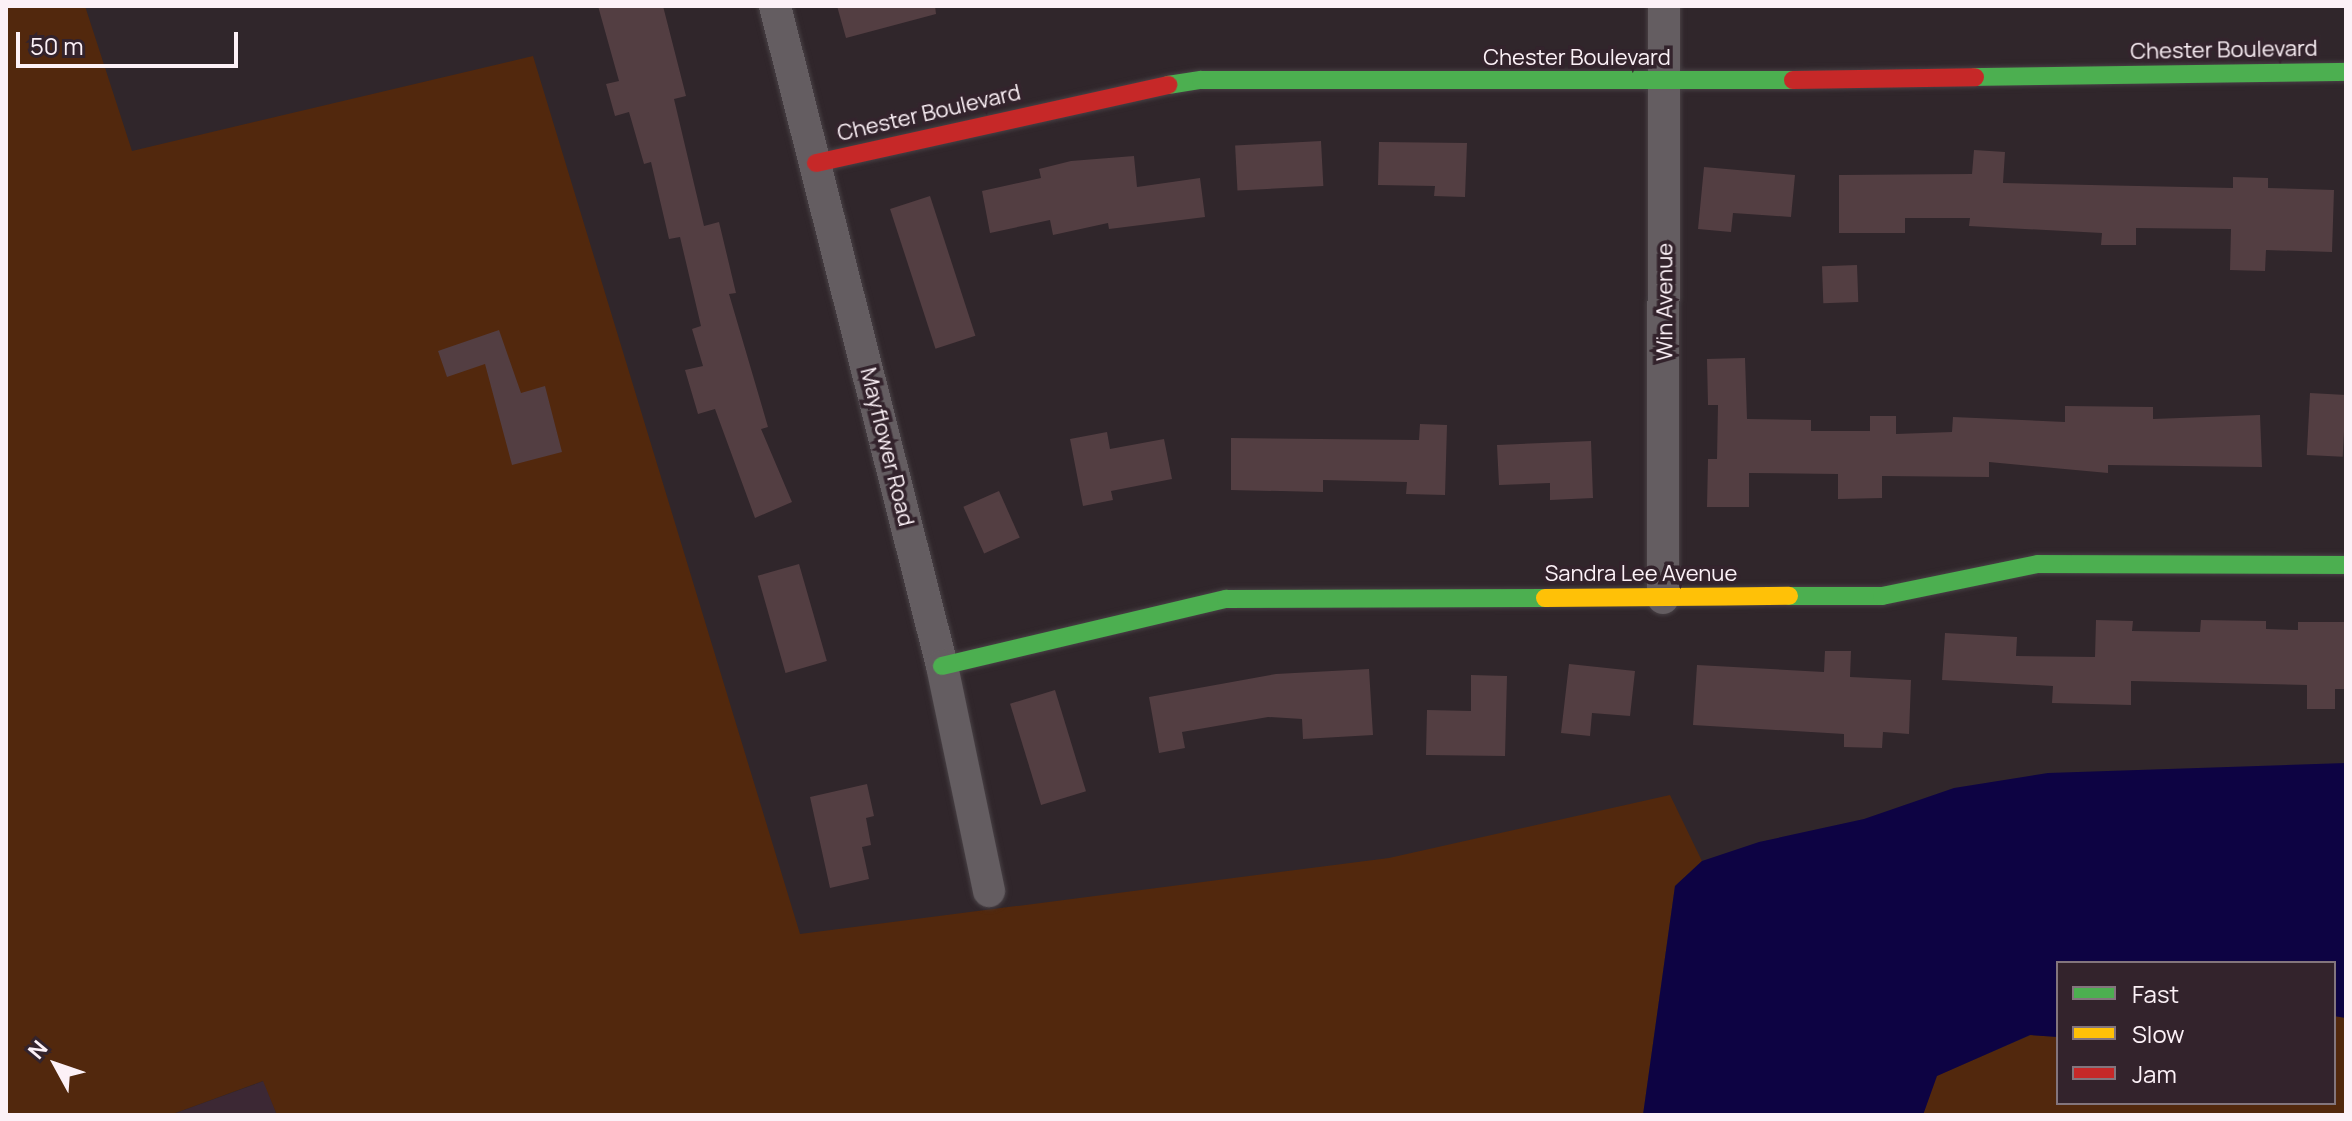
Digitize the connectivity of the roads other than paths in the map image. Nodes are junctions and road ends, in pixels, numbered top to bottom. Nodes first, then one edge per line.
1 (775, 6) edge
2 (1664, 6) edge
3 (2346, 72) edge
4 (1666, 82) junction
5 (816, 163) junction
6 (2346, 565) edge
7 (1663, 598) junction
8 (942, 666) junction
9 (989, 891) dead end

1 - 5 street, Mayflower Road
2 - 4 street, Win Avenue
3 - 4 street, Chester Boulevard
4 - 5 street, Chester Boulevard
4 - 7 street, Win Avenue
5 - 8 street, Mayflower Road
6 - 7 street, Sandra Lee Avenue
7 - 8 street, Sandra Lee Avenue
8 - 9 street, Mayflower Road

